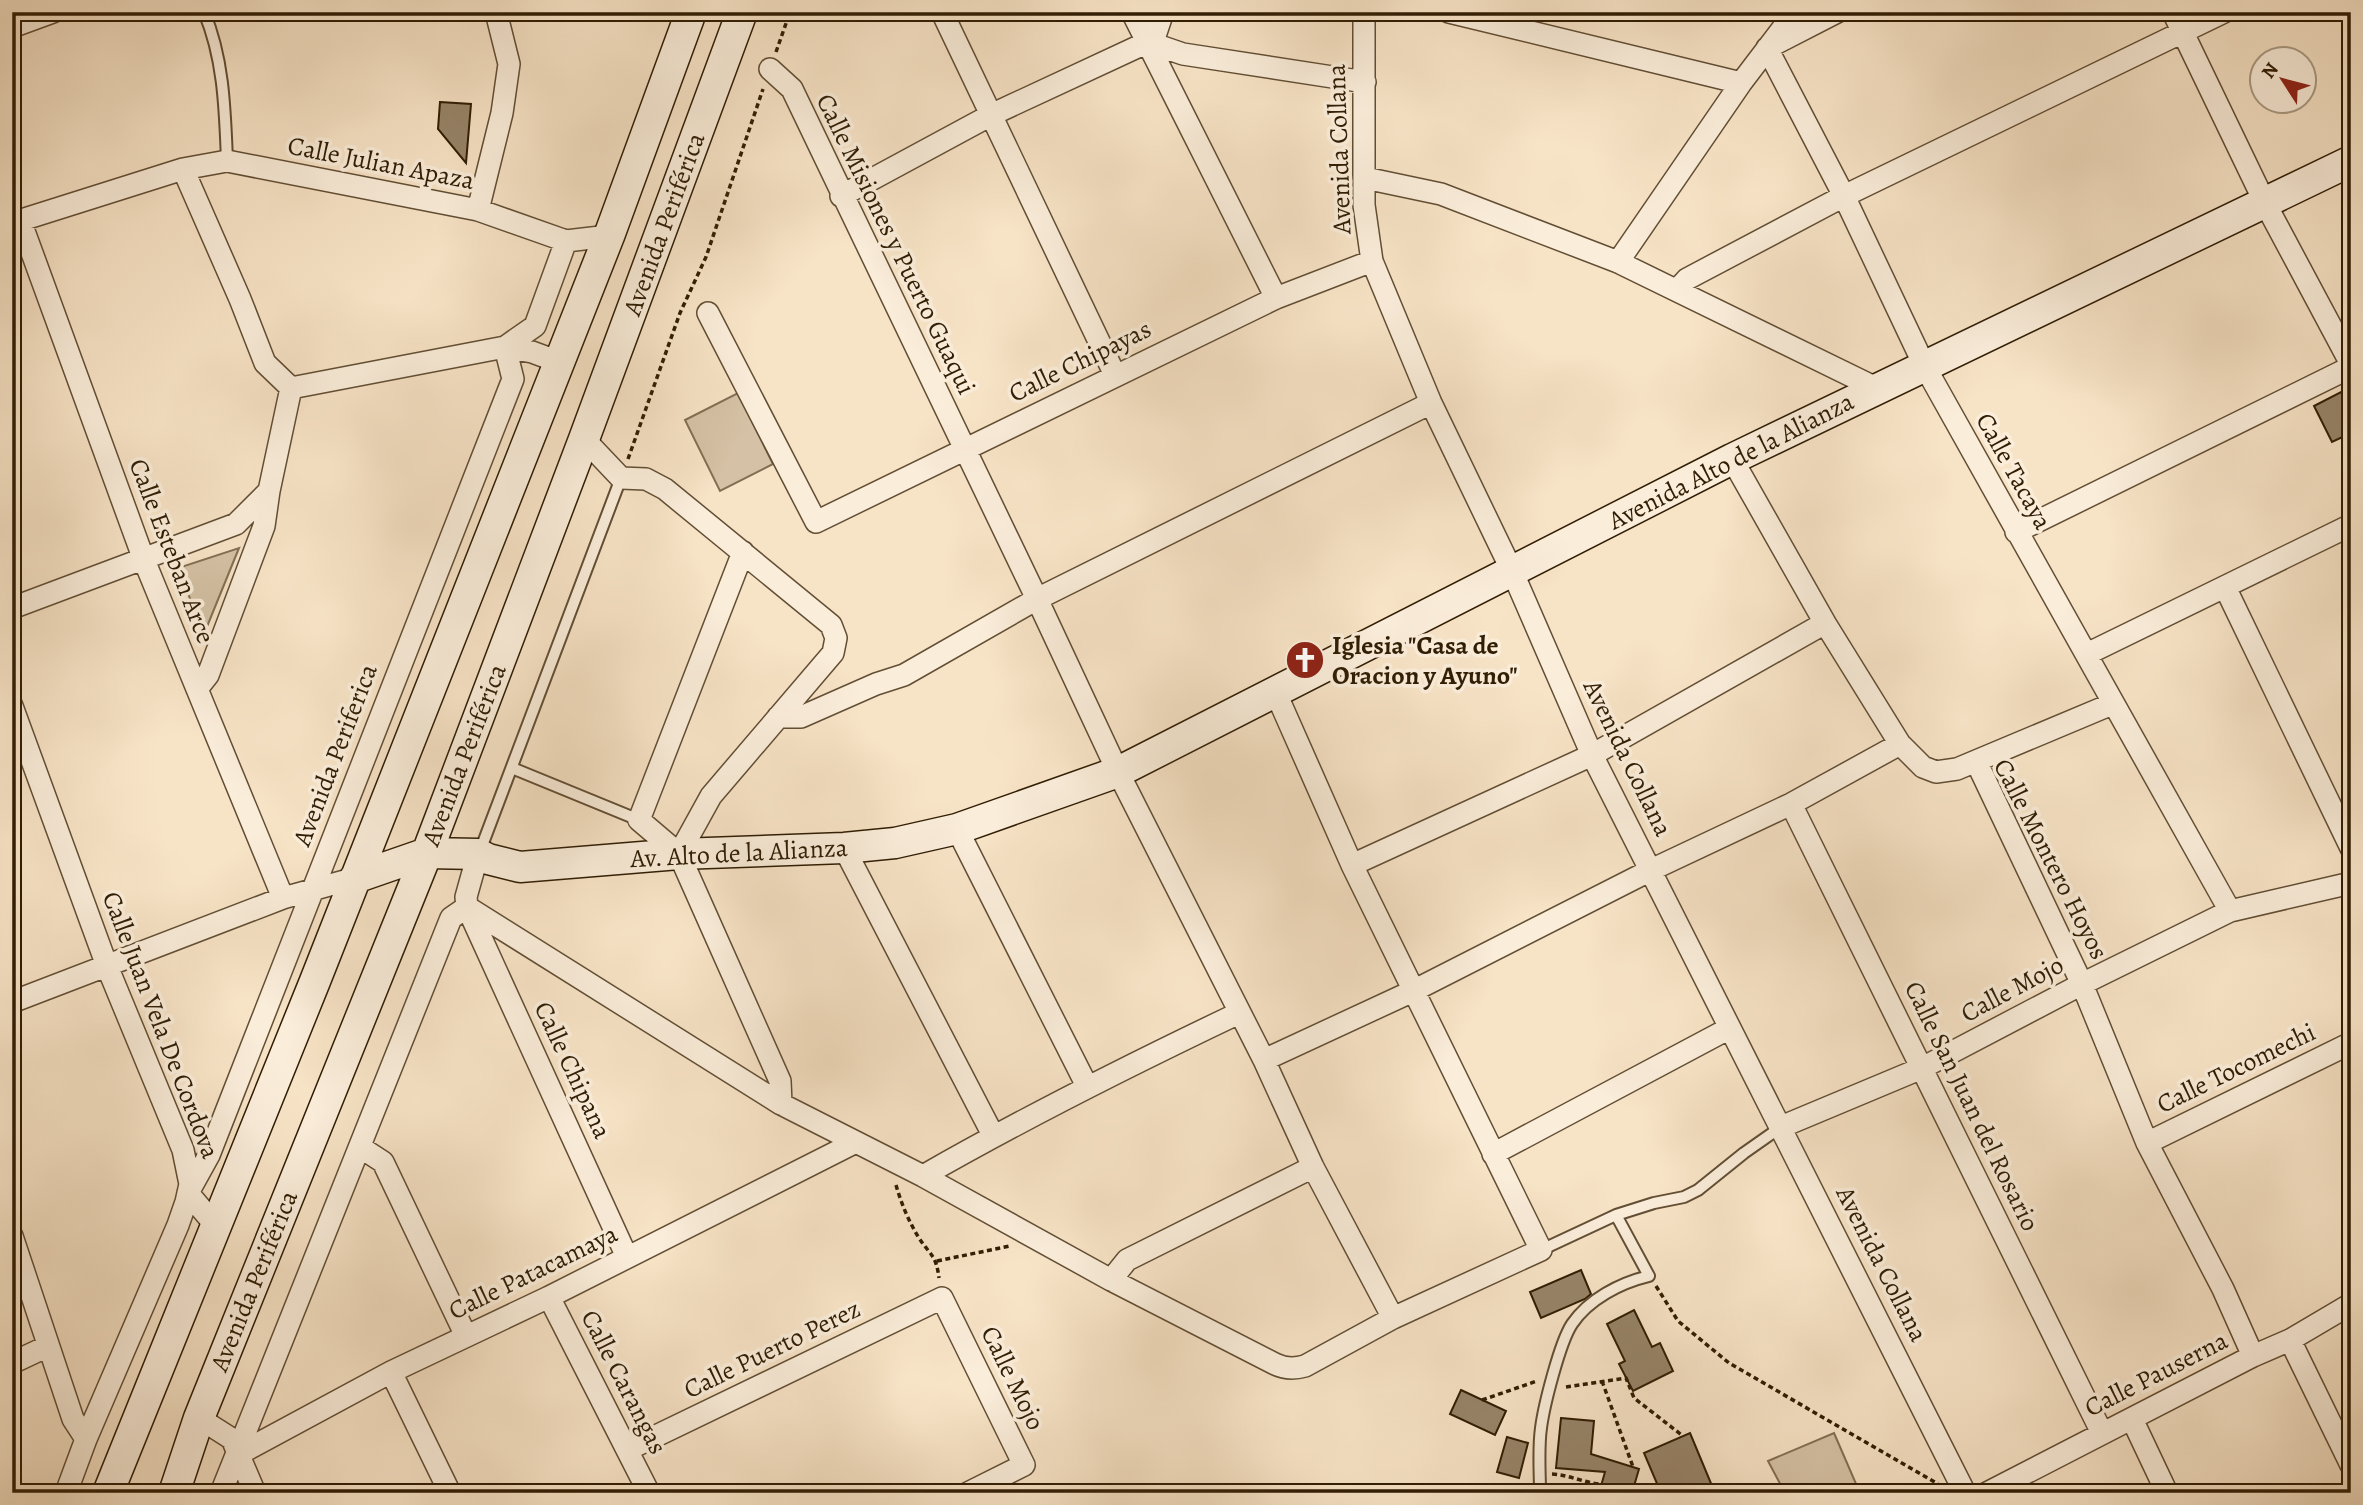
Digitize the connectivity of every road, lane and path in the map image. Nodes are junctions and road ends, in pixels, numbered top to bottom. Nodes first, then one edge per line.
1 (53, 12) edge
2 (204, 12) edge
3 (496, 12) edge
4 (691, 12) edge
5 (742, 12) edge
6 (790, 12) edge
7 (942, 12) edge
8 (1132, 12) edge
9 (1163, 12) edge
10 (1364, 12) edge
11 (1449, 12) edge
12 (1795, 12) edge
13 (1837, 12) edge
14 (2173, 12) edge
15 (2224, 12) edge
16 (12, 27) edge
17 (2183, 32) junction
18 (1147, 42) junction
19 (1767, 48) junction
20 (770, 69) junction
21 (1365, 82) junction
22 (1741, 83) junction
23 (991, 115) junction
24 (226, 160) junction
25 (2351, 161) edge
26 (183, 169) junction
27 (1365, 177) junction
28 (841, 196) junction
29 (1844, 197) junction
30 (2265, 203) junction
31 (478, 210) junction
32 (16, 221) edge
33 (609, 236) junction
34 (566, 241) junction
35 (1372, 261) junction
36 (1618, 262) junction
37 (1677, 290) junction
38 (1276, 298) junction
39 (708, 313) dead end
40 (505, 347) junction
41 (559, 362) junction
42 (1924, 365) junction
43 (2351, 366) edge
44 (1115, 375) junction
45 (291, 388) junction
46 (1876, 388) junction
47 (1431, 403) junction
48 (584, 439) junction
49 (964, 449) junction
50 (1732, 459) junction
51 (621, 478) junction
52 (269, 491) junction
53 (2016, 532) junction
54 (2348, 532) edge
55 (743, 552) junction
56 (144, 560) junction
57 (1512, 571) junction
58 (2225, 587) junction
59 (1037, 599) junction
60 (12, 608) edge
61 (1825, 623) junction
62 (2087, 654) junction
63 (197, 689) junction
64 (1275, 691) junction
65 (2112, 704) junction
66 (12, 706) edge
67 (778, 717) junction
68 (1900, 744) junction
69 (1592, 755) junction
70 (1976, 761) junction
71 (512, 768) junction
72 (1118, 772) junction
73 (1791, 804) junction
74 (639, 820) junction
75 (957, 830) junction
76 (844, 848) junction
77 (2351, 848) edge
78 (427, 853) junction
79 (478, 854) junction
80 (679, 854) junction
81 (1352, 865) junction
82 (1651, 870) junction
83 (355, 878) junction
84 (2350, 885) edge
85 (312, 890) junction
86 (283, 898) junction
87 (467, 907) junction
88 (2230, 911) junction
89 (107, 965) junction
90 (2082, 984) junction
91 (1413, 991) junction
92 (12, 1002) edge
93 (1239, 1013) junction
94 (1728, 1028) junction
95 (2351, 1043) edge
96 (1264, 1060) junction
97 (1922, 1068) junction
98 (1087, 1086) junction
99 (781, 1104) junction
100 (1781, 1127) junction
101 (993, 1135) junction
102 (856, 1142) junction
103 (2147, 1143) junction
104 (360, 1147) junction
105 (1493, 1154) junction
106 (889, 1159) junction
107 (1313, 1167) junction
108 (923, 1176) junction
109 (188, 1193) junction
110 (1616, 1215) junction
111 (216, 1226) junction
112 (12, 1236) edge
113 (1039, 1239) junction
114 (1541, 1250) junction
115 (627, 1257) junction
116 (1649, 1276) junction
117 (1111, 1280) junction
118 (549, 1297) junction
119 (942, 1298) joint
120 (2351, 1304) edge
121 (1393, 1318) junction
122 (466, 1336) junction
123 (2290, 1339) junction
124 (48, 1346) junction
125 (2253, 1356) junction
126 (12, 1363) edge
127 (391, 1372) junction
128 (1554, 1376) junction
129 (1602, 1381) junction
130 (1550, 1389) junction
131 (1482, 1400) dead end
132 (199, 1418) junction
133 (2132, 1419) junction
134 (2102, 1433) junction
135 (1683, 1436) dead end
136 (86, 1439) junction
137 (627, 1450) junction
138 (237, 1455) junction
139 (2351, 1465) edge
140 (1633, 1467) dead end
141 (1540, 1474) junction
142 (1601, 1484) dead end
143 (1965, 1492) edge
144 (66, 1493) edge
145 (108, 1493) edge
146 (174, 1493) edge
147 (221, 1493) edge
148 (255, 1493) edge
149 (450, 1493) edge
150 (649, 1493) edge
151 (968, 1493) edge
152 (1540, 1493) edge
153 (1987, 1493) edge
154 (2167, 1493) edge

1 - 16 street
2 - 24 lane
3 - 31 street
4 - 33 street, Avenida Periférica
5 - 48 street, Avenida Periférica
6 - 20 path
7 - 23 street
8 - 18 street
9 - 18 street
10 - 21 street, Avenida Collana
11 - 22 street
12 - 19 street
13 - 19 street
14 - 17 street
15 - 17 street
17 - 29 street
17 - 30 street
18 - 21 street
18 - 23 street
18 - 38 street
19 - 22 street
19 - 29 street, Calle Tacaya
20 - 28 street, Calle Misiones y Puerto Guaqui
20 - 51 path
21 - 27 street, Avenida Collana
22 - 36 street
23 - 28 street
23 - 44 street
24 - 26 street, Calle Julian Apaza
24 - 31 street, Calle Julian Apaza
25 - 30 street, Avenida Alto de la Alianza
26 - 32 street, Calle Julian Apaza
26 - 45 street
27 - 35 street, Avenida Collana
27 - 36 street
28 - 49 street, Calle Misiones y Puerto Guaqui
29 - 37 street
29 - 42 street, Calle Tacaya
30 - 42 street, Avenida Alto de la Alianza
30 - 43 street
31 - 34 street, Calle Julian Apaza
32 - 56 street, Calle Esteban Arce
33 - 34 street
33 - 41 street, Avenida Periférica
34 - 40 street
35 - 38 street, Calle Chipayas
35 - 47 street, Avenida Collana
36 - 37 street
37 - 46 street
38 - 44 street, Calle Chipayas
39 - 49 street, Calle Chipayas
40 - 41 street
40 - 45 street
40 - 85 street, Avenida Periferica
41 - 83 street, Avenida Periférica
42 - 46 street, Avenida Alto de la Alianza
42 - 53 street, Calle Tacaya
43 - 53 street
44 - 49 street, Calle Chipayas
45 - 52 street
46 - 50 street, Avenida Alto de la Alianza
47 - 57 street, Avenida Collana
47 - 59 street
48 - 51 street
48 - 78 street, Avenida Periférica
49 - 59 street, Calle Misiones y Puerto Guaqui
50 - 57 street, Avenida Alto de la Alianza
50 - 61 street, Calle Montero Hoyos
51 - 55 street
51 - 71 lane
52 - 56 street
52 - 63 street
53 - 62 street, Calle Tacaya
54 - 58 street
55 - 67 street
55 - 74 street
56 - 60 street
56 - 63 street, Calle Esteban Arce
57 - 64 street, Avenida Alto de la Alianza
57 - 69 street, Avenida Collana
58 - 62 street
58 - 77 street
59 - 67 street
59 - 72 street, Calle Misiones y Puerto Guaqui
61 - 68 street, Calle Montero Hoyos
61 - 69 street
62 - 65 street, Calle Tacaya
63 - 86 street, Calle Esteban Arce
64 - 72 street, Avenida Alto de la Alianza
64 - 81 street
65 - 70 street
65 - 88 street, Calle Tacaya
66 - 89 street, Calle Juan Vela De Cordova
67 - 80 street
68 - 70 street, Calle Montero Hoyos
68 - 73 street
69 - 81 street
69 - 82 street, Avenida Collana
70 - 90 street, Calle Montero Hoyos
71 - 74 lane
71 - 79 lane
72 - 75 street, Av. Alto de la Alianza
72 - 93 street, Calle Misiones y Puerto Guaqui
73 - 82 street
73 - 97 street, Calle San Juan del Rosario
74 - 80 street
75 - 76 street, Av. Alto de la Alianza
75 - 98 street
76 - 80 street, Av. Alto de la Alianza
76 - 101 street
78 - 79 street, Av. Alto de la Alianza
78 - 83 street, Av. Alto de la Alianza
78 - 132 street, Avenida Periférica
79 - 80 street, Av. Alto de la Alianza
79 - 87 street
80 - 99 street
81 - 91 street
82 - 91 street
82 - 94 street, Avenida Collana
83 - 85 street
83 - 111 street, Avenida Periférica
84 - 88 street, Calle Mojo
85 - 86 street
85 - 109 street, Avenida Periferica
86 - 89 street
87 - 99 street
87 - 104 street
87 - 115 street, Calle Chipana
88 - 90 street, Calle Mojo
89 - 92 street
89 - 109 street, Calle Juan Vela De Cordova
90 - 97 street, Calle Mojo
90 - 103 street, Calle Montero Hoyos
91 - 96 street
91 - 105 street
93 - 96 street, Calle Misiones y Puerto Guaqui
93 - 98 street
94 - 100 street, Avenida Collana
94 - 105 street
95 - 103 street, Calle Tocomechi
96 - 107 street, Calle Misiones y Puerto Guaqui
97 - 100 street, Calle Mojo
97 - 134 street, Calle San Juan del Rosario
98 - 101 street
99 - 102 street
100 - 110 lane
100 - 143 street, Avenida Collana
101 - 108 street
102 - 106 street
102 - 115 street, Calle Patacamaya
103 - 125 street, Calle Montero Hoyos
104 - 122 street
104 - 138 street
105 - 114 street
106 - 108 street
106 - 113 path
107 - 117 street
107 - 121 street, Calle Misiones y Puerto Guaqui
108 - 113 street
109 - 111 street
109 - 136 street, Calle Juan Vela De Cordova
110 - 114 lane
110 - 116 lane
111 - 145 street, Avenida Periférica
112 - 124 street
113 - 117 street
114 - 121 street
115 - 118 street, Calle Patacamaya
116 - 128 lane
116 - 143 path
117 - 121 street
118 - 122 street, Calle Patacamaya
118 - 137 street, Calle Carangas
119 - 137 street, Calle Puerto Perez
119 - 151 street, Calle Mojo
120 - 123 street, Calle Pauserna
122 - 127 street, Calle Patacamaya
123 - 125 street, Calle Pauserna
123 - 139 street
124 - 126 street
124 - 136 street
125 - 133 street, Calle Pauserna
127 - 138 street, Calle Patacamaya
127 - 149 street
128 - 130 lane
128 - 131 path
129 - 130 path
129 - 135 path
129 - 140 path
130 - 141 lane
132 - 138 street
132 - 146 street, Avenida Periférica
133 - 134 street, Calle Pauserna
133 - 154 street
134 - 153 street, Calle Pauserna
136 - 144 street, Calle Juan Vela De Cordova
137 - 150 street, Calle Carangas
138 - 147 street
138 - 148 street
141 - 142 path
141 - 152 lane

